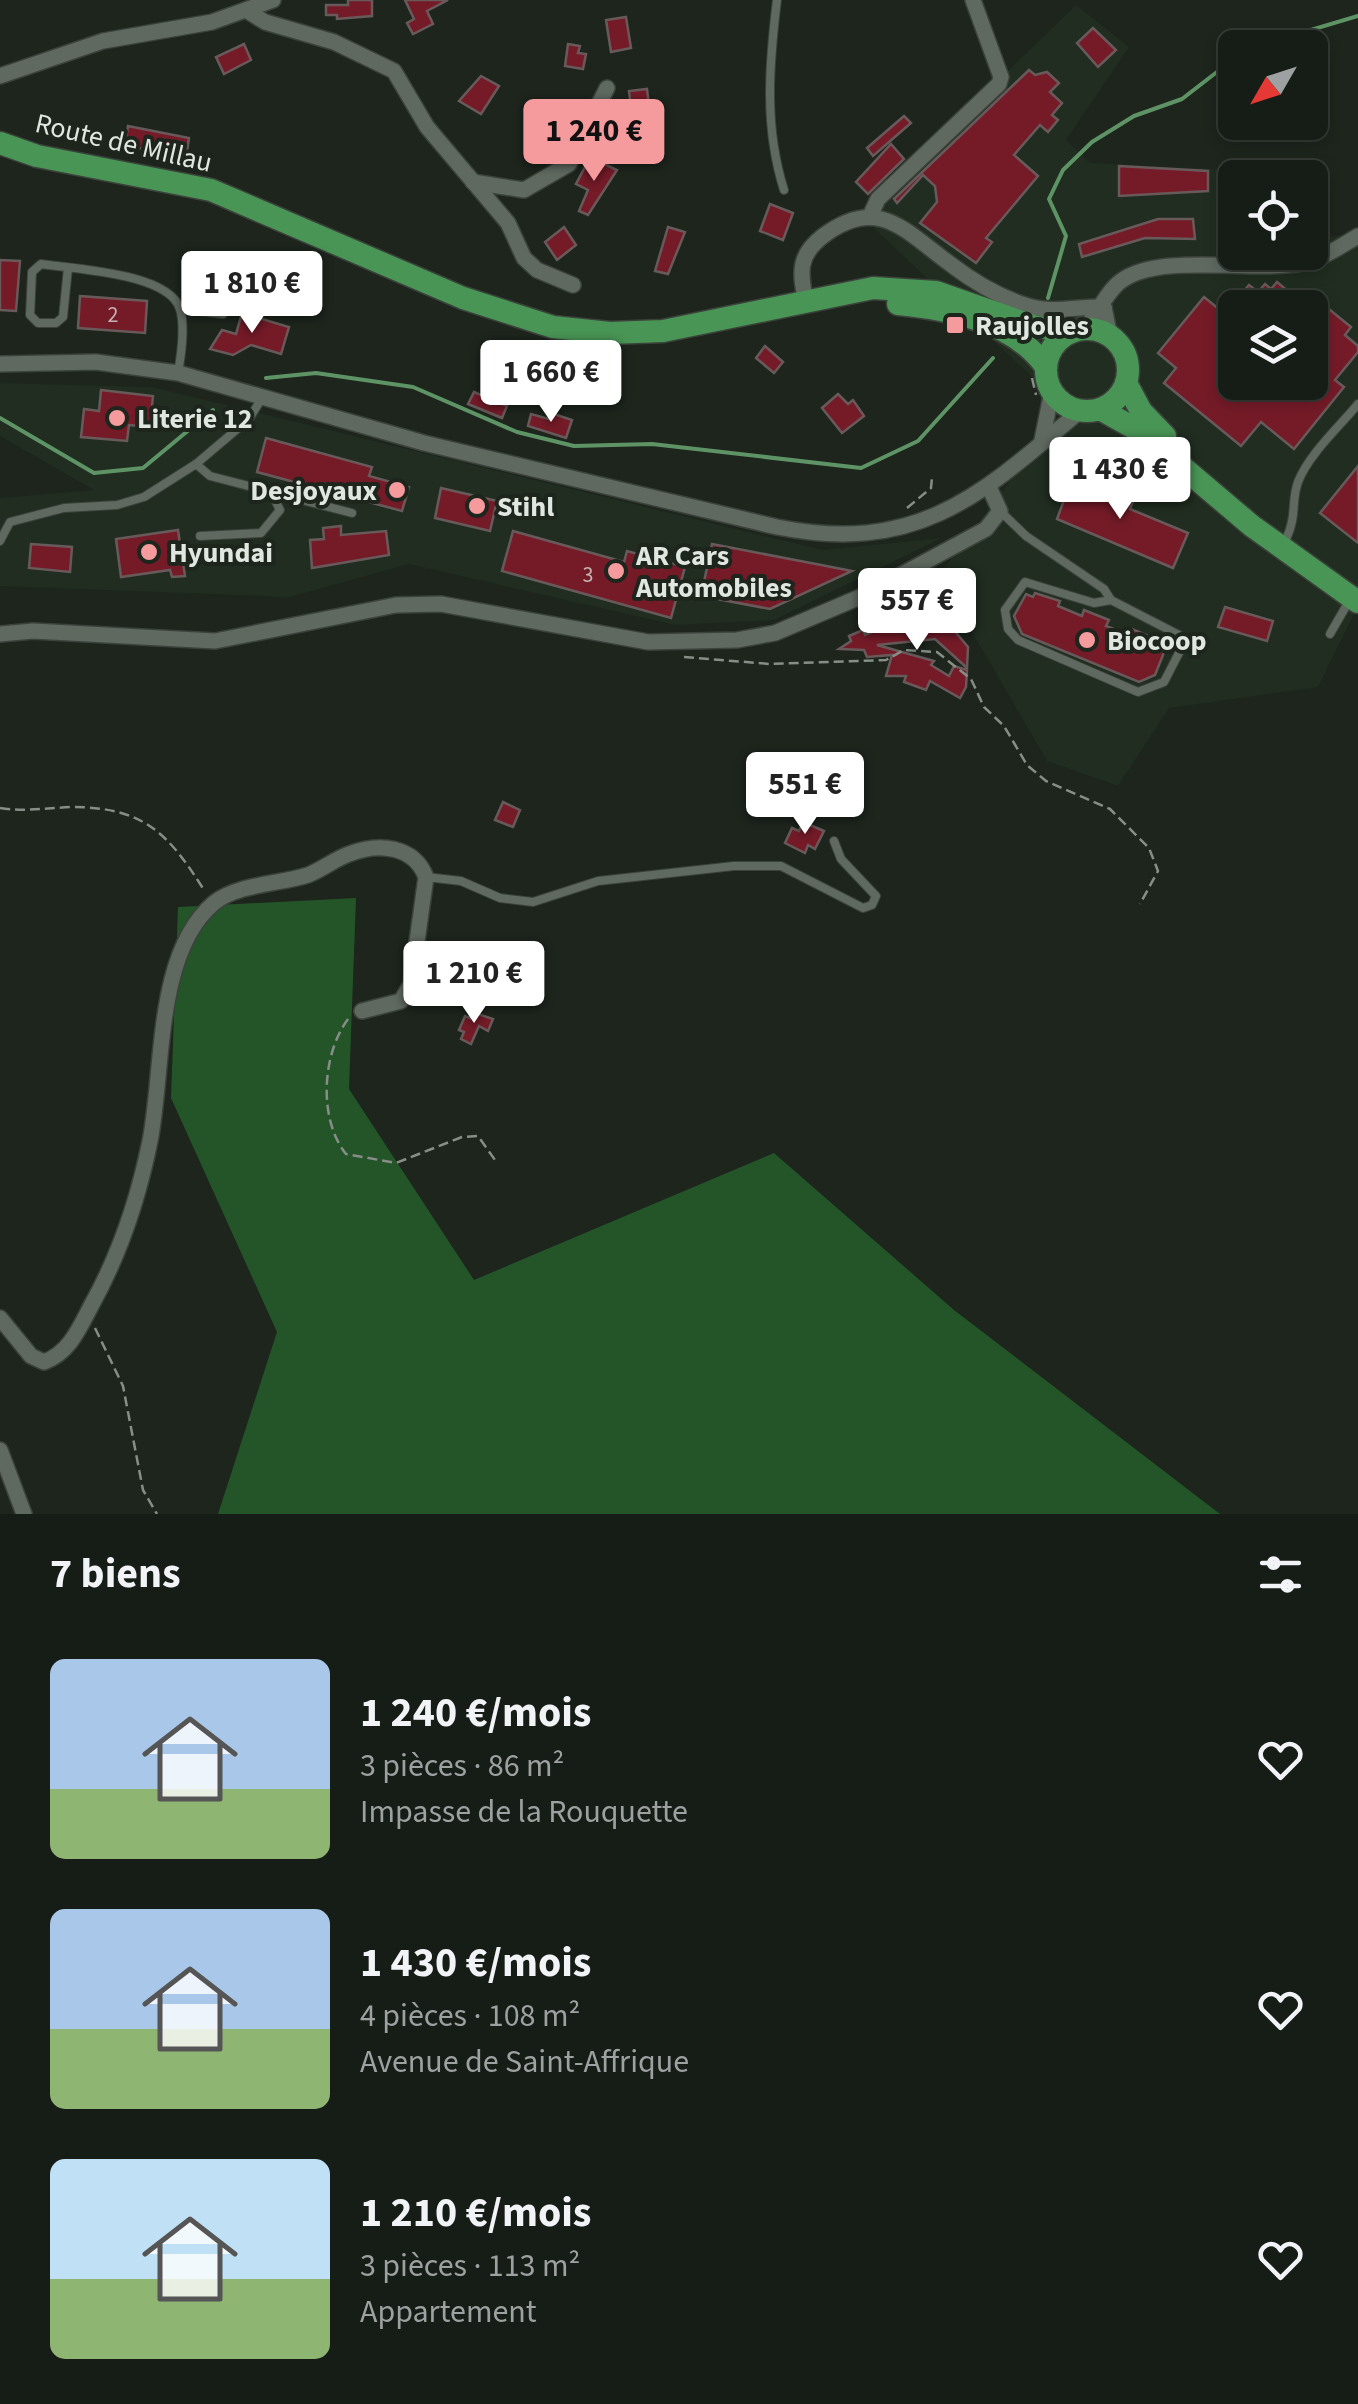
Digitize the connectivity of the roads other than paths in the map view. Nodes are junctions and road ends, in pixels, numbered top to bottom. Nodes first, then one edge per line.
1 (273, 0) edge
2 (778, 0) edge
3 (972, 0) edge
4 (246, 10) junction
5 (0, 76) edge
6 (607, 88) dead end
7 (0, 143) edge
8 (473, 182) junction
9 (784, 190) dead end
10 (870, 216) junction
11 (1358, 236) edge
12 (68, 268) junction
13 (573, 284) dead end
14 (806, 303) junction
15 (1104, 306) junction
16 (180, 309) junction
17 (223, 314) dead end
18 (1078, 330) junction
19 (1110, 336) junction
20 (0, 364) edge
21 (1039, 371) junction
22 (178, 373) junction
23 (1126, 383) junction
24 (264, 394) junction
25 (1044, 396) junction
26 (1358, 404) edge
27 (1090, 410) junction
28 (1042, 440) junction
29 (196, 464) junction
30 (990, 488) junction
31 (271, 492) junction
32 (352, 512) dead end
33 (1000, 512) junction
34 (200, 536) dead end
35 (1287, 537) junction
36 (0, 541) edge
37 (1356, 596) edge
38 (1111, 600) junction
39 (0, 634) edge
40 (1330, 634) dead end
41 (834, 841) dead end
42 (426, 877) junction
43 (362, 1011) road end
44 (0, 1318) edge
45 (0, 1450) edge
46 (24, 1514) edge

1 - 4 street
2 - 9 lane
3 - 10 street
4 - 5 street
4 - 8 street
6 - 8 street
7 - 14 main road, Route de Millau
8 - 13 street
10 - 14 street
10 - 15 street
11 - 15 street
12 - 12 lane
12 - 16 lane
14 - 18 main road, Route de Millau
14 - 21 main road, Route de Millau
15 - 18 street
15 - 19 street
16 - 17 lane
16 - 22 lane
18 - 19 main road, Route de Millau
18 - 21 main road
19 - 23 main road
20 - 22 street
21 - 25 main road
22 - 24 street
23 - 27 main road
23 - 35 main road
24 - 29 lane
24 - 30 street
25 - 27 main road
25 - 28 street
26 - 35 lane
27 - 28 street
27 - 37 main road
28 - 30 street
29 - 31 lane
29 - 36 lane
30 - 33 street
31 - 32 lane
31 - 34 lane
33 - 38 lane
33 - 39 street
35 - 37 main road
37 - 40 lane
38 - 38 lane
41 - 42 lane
42 - 43 street
42 - 44 street
45 - 46 street

